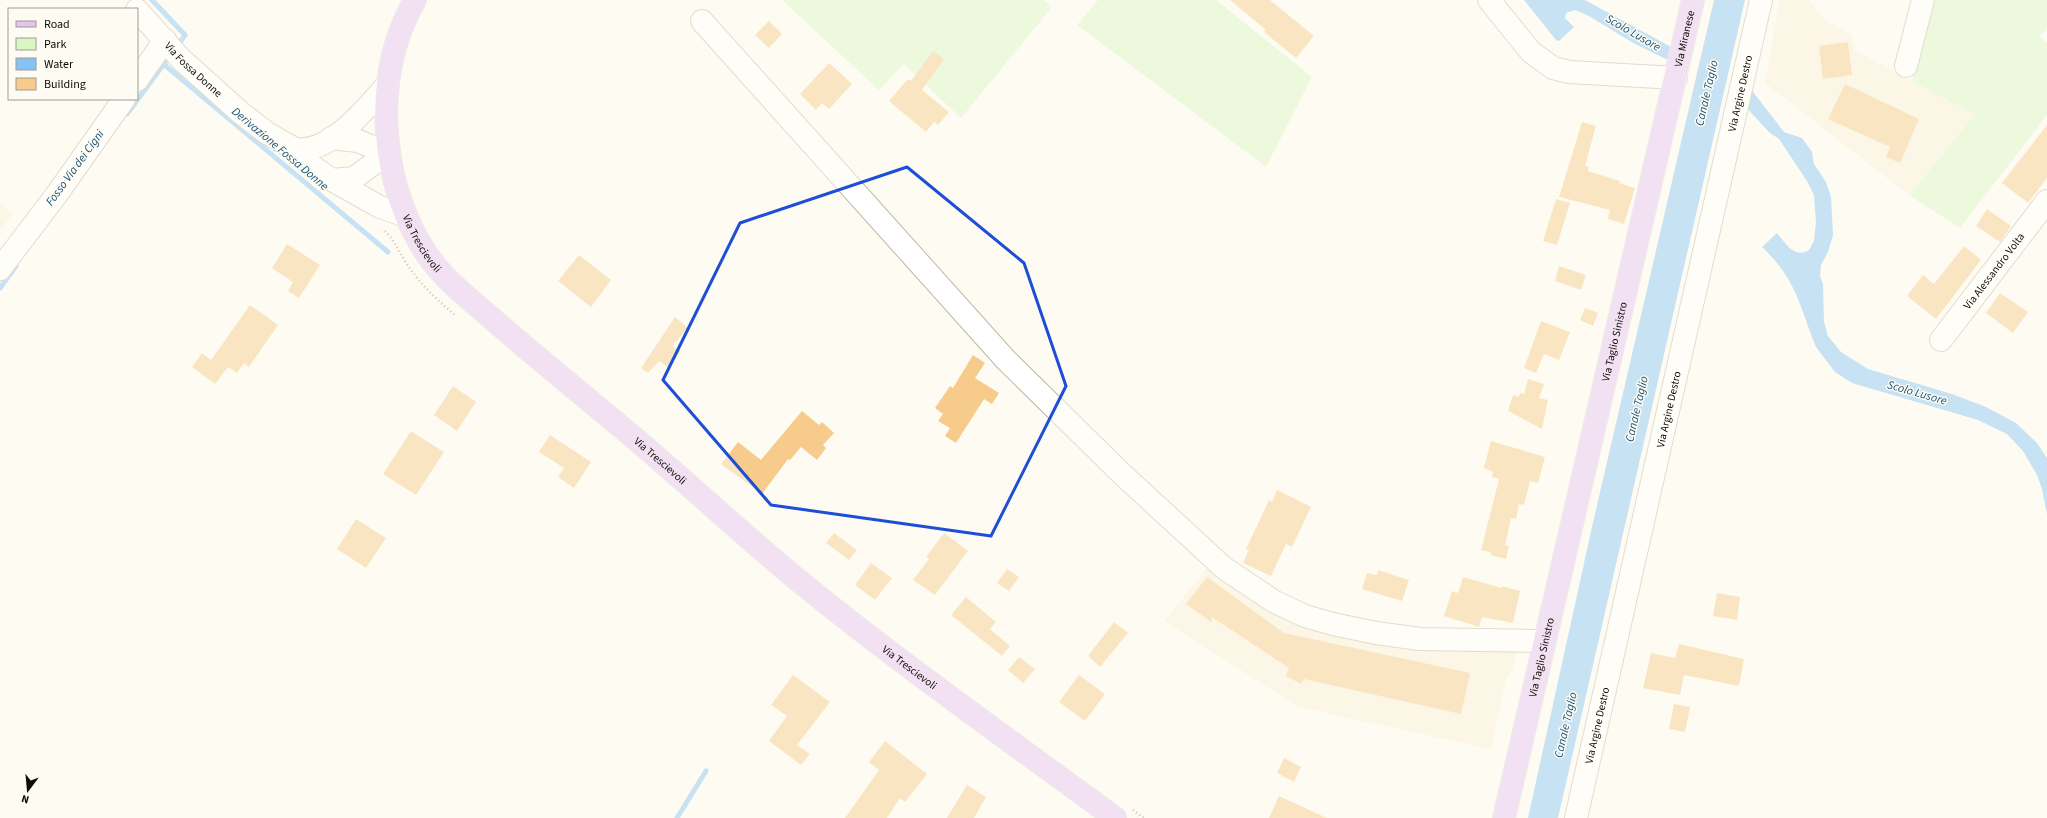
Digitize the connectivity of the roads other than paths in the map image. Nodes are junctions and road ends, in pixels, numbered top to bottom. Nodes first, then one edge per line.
1 (128, 0) edge
2 (415, 0) edge
3 (1489, 0) edge
4 (1693, 0) edge
5 (1760, 0) edge
6 (1923, 0) edge
7 (136, 8) edge
8 (138, 10) edge
9 (702, 21) dead end
10 (165, 40) junction
11 (1906, 66) dead end
12 (1676, 78) junction
13 (138, 79) edge
14 (388, 84) junction
15 (123, 100) edge
16 (331, 138) junction
17 (295, 149) junction
18 (388, 153) junction
19 (332, 180) junction
20 (2047, 201) edge
21 (406, 216) junction
22 (0, 269) edge
23 (1941, 340) dead end
24 (1543, 642) junction
25 (1116, 818) edge
26 (1504, 818) edge
27 (1576, 818) edge

1 - 7 street, Via Fossa Donne
2 - 14 main road, Via Trescievoli
3 - 12 street
4 - 12 main road, Via Miranese
5 - 27 street, Via Argine Destro
6 - 11 street
8 - 10 street, Via Fossa Donne
9 - 24 street
10 - 13 street
10 - 17 street, Via Fossa Donne
12 - 24 main road, Via Taglio Sinistro
14 - 16 street
14 - 18 main road, Via Trescievoli
15 - 22 street
16 - 17 street
16 - 18 street
17 - 19 street, Via Fossa Donne
18 - 19 street
18 - 21 main road, Via Trescievoli
19 - 21 street, Via Fossa Donne
20 - 23 street, Via Alessandro Volta
21 - 25 main road, Via Trescievoli
24 - 26 main road, Via Taglio Sinistro

